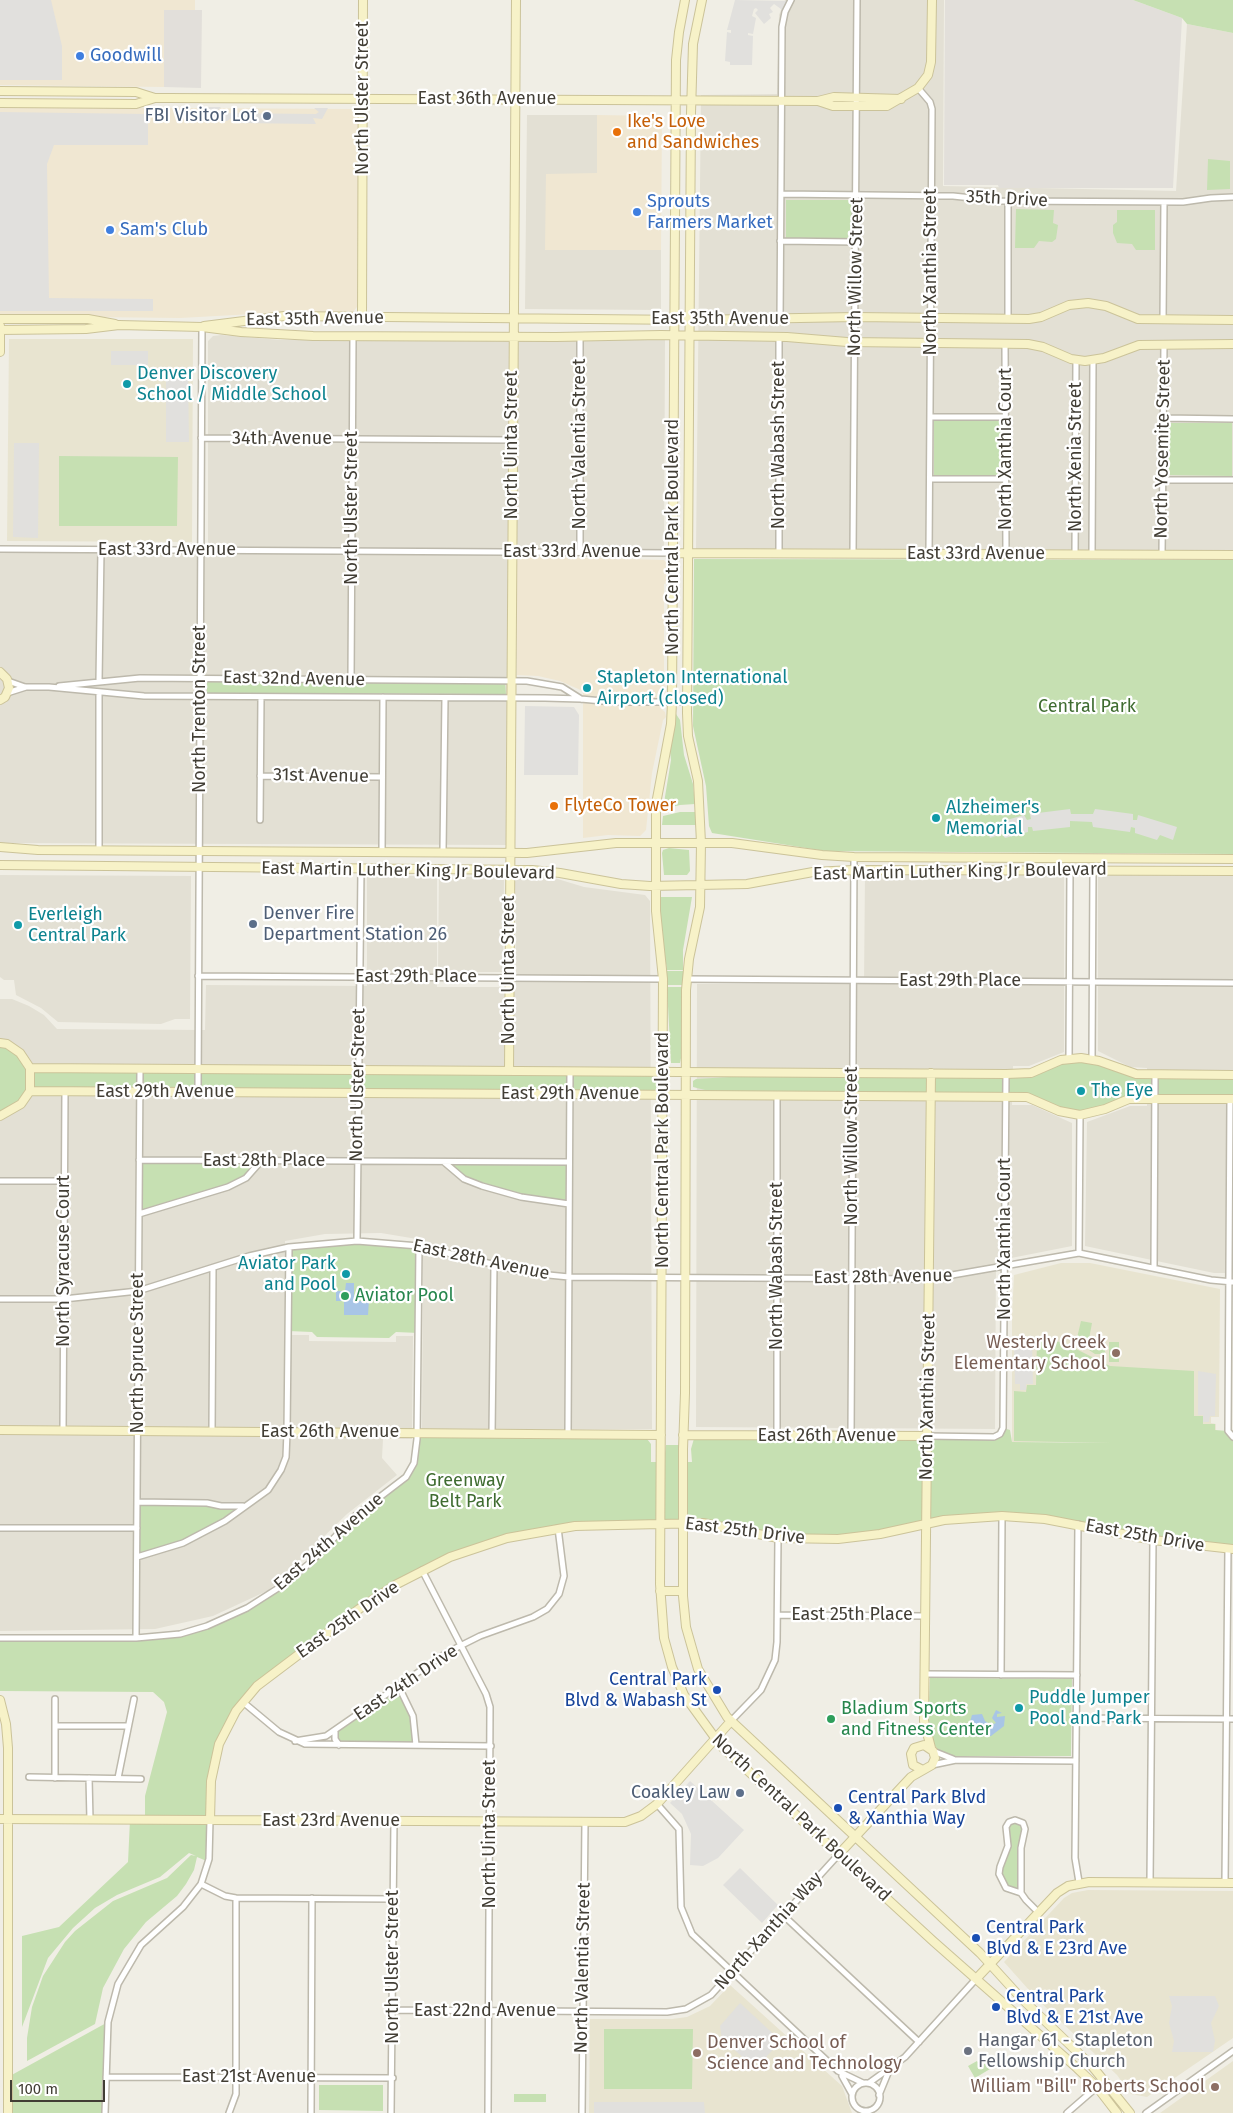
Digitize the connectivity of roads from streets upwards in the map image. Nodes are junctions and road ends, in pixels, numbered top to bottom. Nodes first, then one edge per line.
1 (363, 0) edge
2 (516, 0) edge
3 (685, 0) edge
4 (702, 0) edge
5 (791, 0) edge
6 (857, 0) edge
7 (932, 0) edge
8 (918, 88) junction
9 (0, 91) edge
10 (857, 97) junction
11 (155, 98) junction
12 (363, 99) junction
13 (515, 99) junction
14 (901, 99) junction
15 (676, 100) junction
16 (692, 100) junction
17 (782, 101) junction
18 (818, 101) junction
19 (0, 103) edge
20 (857, 106) junction
21 (781, 194) junction
22 (857, 195) junction
23 (932, 196) junction
24 (1233, 197) edge
25 (1008, 201) junction
26 (1164, 202) junction
27 (780, 241) junction
28 (856, 242) junction
29 (362, 317) junction
30 (855, 317) junction
31 (513, 318) junction
32 (931, 318) junction
33 (0, 319) edge
34 (1008, 319) junction
35 (674, 320) junction
36 (690, 320) junction
37 (780, 320) junction
38 (1162, 320) junction
39 (1233, 320) edge
40 (119, 325) junction
41 (202, 326) junction
42 (0, 330) edge
43 (674, 335) junction
44 (353, 336) junction
45 (580, 336) junction
46 (690, 336) junction
47 (513, 337) junction
48 (779, 337) junction
49 (856, 342) junction
50 (931, 343) junction
51 (1005, 344) junction
52 (1164, 344) junction
53 (1233, 344) edge
54 (0, 352) edge
55 (1076, 360) junction
56 (1093, 360) junction
57 (930, 417) junction
58 (1006, 417) junction
59 (1163, 418) junction
60 (1233, 419) edge
61 (201, 438) junction
62 (353, 439) junction
63 (512, 440) junction
64 (930, 479) junction
65 (1006, 479) junction
66 (1163, 480) junction
67 (1233, 480) edge
68 (0, 549) edge
69 (101, 550) junction
70 (200, 550) junction
71 (352, 551) junction
72 (512, 552) junction
73 (580, 552) junction
74 (673, 553) junction
75 (688, 553) junction
76 (779, 553) junction
77 (853, 554) junction
78 (929, 554) junction
79 (1006, 554) junction
80 (1075, 555) junction
81 (1092, 555) junction
82 (1162, 555) junction
83 (1233, 555) edge
84 (0, 664) edge
85 (4, 676) edge
86 (200, 678) junction
87 (351, 680) junction
88 (511, 680) junction
89 (99, 681) junction
90 (26, 687) junction
91 (48, 687) junction
92 (7, 692) junction
93 (99, 692) junction
94 (200, 696) junction
95 (261, 697) junction
96 (383, 697) junction
97 (444, 698) junction
98 (511, 698) junction
99 (580, 698) junction
100 (0, 700) edge
101 (672, 702) junction
102 (687, 702) junction
103 (260, 776) junction
104 (382, 777) junction
105 (260, 820) dead end
106 (656, 843) junction
107 (701, 843) junction
108 (0, 847) edge
109 (99, 850) junction
110 (199, 850) junction
111 (382, 851) junction
112 (443, 851) junction
113 (510, 853) junction
114 (854, 857) junction
115 (1233, 859) edge
116 (0, 865) edge
117 (199, 868) junction
118 (361, 869) junction
119 (510, 870) junction
120 (854, 870) junction
121 (1070, 870) junction
122 (1093, 870) junction
123 (1233, 871) edge
124 (656, 886) junction
125 (701, 886) junction
126 (198, 976) junction
127 (360, 977) junction
128 (509, 977) junction
129 (664, 979) junction
130 (687, 979) junction
131 (853, 980) junction
132 (1070, 982) junction
133 (1093, 982) junction
134 (1233, 983) edge
135 (0, 1043) edge
136 (1069, 1059) junction
137 (1092, 1059) junction
138 (30, 1068) junction
139 (140, 1068) junction
140 (198, 1069) junction
141 (358, 1070) junction
142 (509, 1070) junction
143 (570, 1071) junction
144 (852, 1072) junction
145 (663, 1073) junction
146 (931, 1073) junction
147 (686, 1074) junction
148 (1006, 1074) junction
149 (1155, 1074) junction
150 (1233, 1075) edge
151 (65, 1091) junction
152 (139, 1091) junction
153 (198, 1091) junction
154 (30, 1092) junction
155 (358, 1093) junction
156 (570, 1094) junction
157 (686, 1094) junction
158 (663, 1095) junction
159 (777, 1096) junction
160 (852, 1096) junction
161 (931, 1097) junction
162 (1006, 1097) junction
163 (1155, 1098) junction
164 (1231, 1099) edge
165 (1080, 1115) junction
166 (0, 1116) edge
167 (139, 1160) junction
168 (261, 1161) junction
169 (358, 1161) junction
170 (444, 1162) junction
171 (569, 1162) junction
172 (0, 1181) edge
173 (64, 1181) junction
174 (569, 1204) junction
175 (139, 1214) junction
176 (356, 1240) junction
177 (419, 1246) junction
178 (289, 1247) junction
179 (1079, 1253) junction
180 (494, 1265) junction
181 (1005, 1266) junction
182 (213, 1268) junction
183 (1154, 1268) junction
184 (569, 1278) junction
185 (662, 1278) junction
186 (686, 1278) junction
187 (777, 1278) junction
188 (851, 1279) junction
189 (929, 1279) junction
190 (1231, 1282) edge
191 (138, 1291) junction
192 (0, 1299) edge
193 (64, 1299) junction
194 (0, 1430) edge
195 (63, 1430) junction
196 (138, 1431) junction
197 (212, 1432) junction
198 (287, 1432) junction
199 (418, 1433) junction
200 (492, 1434) junction
201 (568, 1434) junction
202 (1000, 1434) joint
203 (661, 1435) junction
204 (683, 1435) junction
205 (777, 1436) junction
206 (850, 1436) junction
207 (928, 1436) junction
208 (1233, 1437) edge
209 (137, 1502) junction
210 (244, 1506) junction
211 (1002, 1516) junction
212 (660, 1523) junction
213 (683, 1523) junction
214 (927, 1524) junction
215 (1078, 1524) junction
216 (0, 1528) edge
217 (137, 1528) junction
218 (558, 1528) junction
219 (778, 1538) junction
220 (1153, 1540) junction
221 (1230, 1549) edge
222 (137, 1557) junction
223 (422, 1570) junction
224 (660, 1590) junction
225 (684, 1591) junction
226 (778, 1614) junction
227 (926, 1616) junction
228 (0, 1638) edge
229 (136, 1638) junction
230 (460, 1645) junction
231 (925, 1674) junction
232 (1001, 1675) junction
233 (1077, 1675) junction
234 (398, 1685) junction
235 (55, 1699) dead end
236 (134, 1699) dead end
237 (0, 1700) edge
238 (242, 1702) junction
239 (1076, 1718) junction
240 (1151, 1719) junction
241 (1227, 1719) junction
242 (1233, 1719) edge
243 (731, 1721) junction
244 (924, 1721) junction
245 (55, 1726) junction
246 (128, 1726) junction
247 (335, 1732) junction
248 (716, 1740) junction
249 (295, 1741) junction
250 (339, 1745) junction
251 (416, 1745) junction
252 (491, 1746) junction
253 (917, 1746) junction
254 (932, 1749) junction
255 (956, 1760) junction
256 (1076, 1761) junction
257 (911, 1762) junction
258 (932, 1765) junction
259 (923, 1770) junction
260 (28, 1777) dead end
261 (55, 1778) junction
262 (89, 1778) junction
263 (118, 1778) junction
264 (141, 1779) dead end
265 (901, 1788) junction
266 (657, 1804) junction
267 (4, 1819) edge
268 (90, 1820) junction
269 (210, 1820) junction
270 (394, 1821) junction
271 (490, 1822) junction
272 (585, 1822) junction
273 (856, 1838) junction
274 (840, 1854) junction
275 (1079, 1882) junction
276 (1150, 1882) junction
277 (1229, 1882) edge
278 (201, 1884) junction
279 (1021, 1893) junction
280 (236, 1898) junction
281 (312, 1898) junction
282 (394, 1899) junction
283 (1038, 1912) junction
284 (784, 1916) junction
285 (4, 1944) edge
286 (988, 1964) junction
287 (731, 1973) junction
288 (976, 1979) junction
289 (393, 2010) junction
290 (489, 2011) junction
291 (582, 2011) junction
292 (667, 2012) joint
293 (919, 2042) junction
294 (1233, 2051) edge
295 (890, 2070) junction
296 (838, 2071) junction
297 (106, 2077) junction
298 (237, 2077) junction
299 (312, 2077) junction
300 (393, 2078) junction
301 (866, 2083) junction
302 (1097, 2087) junction
303 (852, 2094) junction
304 (879, 2095) junction
305 (859, 2111) edge
306 (872, 2111) edge
307 (8, 2113) edge
308 (105, 2113) edge
309 (229, 2113) edge
310 (311, 2113) edge
311 (392, 2113) edge
312 (488, 2113) edge
313 (582, 2113) edge
314 (1067, 2113) edge
315 (1117, 2113) edge
316 (1130, 2113) edge
317 (1146, 2113) edge

1 - 12 street, North Ulster Street
2 - 13 street, North Uinta Street
3 - 15 street, North Central Park Boulevard
4 - 16 street, North Central Park Boulevard
5 - 17 street
6 - 10 street, North Willow Street
7 - 8 street
8 - 14 street, East 36th Avenue
8 - 23 street, North Xanthia Street
9 - 11 street, East 36th Avenue
10 - 14 street, East 36th Avenue
10 - 18 street, East 36th Avenue
10 - 20 street, North Willow Street
11 - 12 street, East 36th Avenue
11 - 19 street, East 36th Avenue
12 - 13 street, East 36th Avenue
12 - 29 street, North Ulster Street
13 - 15 street, East 36th Avenue
13 - 31 street, North Uinta Street
14 - 20 street, East 36th Avenue
15 - 16 street, East 36th Avenue
15 - 35 street, North Central Park Boulevard
16 - 17 street, East 36th Avenue
16 - 36 street, North Central Park Boulevard
17 - 18 street, East 36th Avenue
17 - 21 street
18 - 20 street, East 36th Avenue
20 - 22 street, North Willow Street
21 - 22 street, 35th Drive
21 - 27 street
22 - 23 street, 35th Drive
22 - 28 street, North Willow Street
23 - 25 street, 35th Drive
23 - 32 street, North Xanthia Street
24 - 26 street, 35th Drive
25 - 26 street, 35th Drive
25 - 34 street
26 - 38 street
27 - 28 street
27 - 37 street
28 - 30 street, North Willow Street
29 - 31 street, East 35th Avenue
29 - 41 street, East 35th Avenue
30 - 32 street, East 35th Avenue
30 - 37 street, East 35th Avenue
30 - 49 street, North Willow Street
31 - 35 street, East 35th Avenue
31 - 47 street, North Uinta Street
32 - 34 street, East 35th Avenue
32 - 50 street, North Xanthia Street
33 - 40 street, East 35th Avenue
33 - 42 street
34 - 38 street, East 35th Avenue
35 - 36 street, East 35th Avenue
35 - 43 street, North Central Park Boulevard
36 - 37 street, East 35th Avenue
36 - 46 street, North Central Park Boulevard
38 - 39 street, East 35th Avenue
40 - 41 street, East 35th Avenue
40 - 42 street, East 35th Avenue
41 - 44 street, East 35th Avenue
41 - 61 street, North Trenton Street
42 - 54 street
43 - 45 street, East 35th Avenue
43 - 46 street, East 35th Avenue
43 - 74 street, North Central Park Boulevard
44 - 47 street, East 35th Avenue
44 - 62 street, North Ulster Street
45 - 47 street, East 35th Avenue
45 - 73 street, North Valentia Street
46 - 48 street, East 35th Avenue
46 - 75 street, North Central Park Boulevard
47 - 63 street, North Uinta Street
48 - 49 street, East 35th Avenue
48 - 76 street, North Wabash Street
49 - 50 street, East 35th Avenue
49 - 77 street, North Willow Street
50 - 51 street, East 35th Avenue
50 - 57 street, North Xanthia Street
51 - 55 street, East 35th Avenue
51 - 58 street, North Xanthia Court
52 - 53 street, East 35th Avenue
52 - 56 street, East 35th Avenue
52 - 59 street, North Yosemite Street
55 - 56 street, East 35th Avenue
55 - 80 street, North Xenia Street
56 - 81 street, North Xenia Street
57 - 58 street
57 - 64 street, North Xanthia Street
58 - 65 street, North Xanthia Court
59 - 60 street
59 - 66 street, North Yosemite Street
61 - 62 street, 34th Avenue
61 - 70 street, North Trenton Street
62 - 63 street, 34th Avenue
62 - 71 street, North Ulster Street
63 - 72 street, North Uinta Street
64 - 65 street
64 - 78 street, North Xanthia Street
65 - 79 street, North Xanthia Court
66 - 67 street
66 - 82 street, North Yosemite Street
68 - 69 street, East 33rd Avenue
69 - 70 street, East 33rd Avenue
69 - 89 street
70 - 71 street, East 33rd Avenue
70 - 86 street, North Trenton Street
71 - 72 street, East 33rd Avenue
71 - 87 street, North Ulster Street
72 - 73 street, East 33rd Avenue
72 - 88 street, North Uinta Street
73 - 74 street, East 33rd Avenue
74 - 75 street, East 33rd Avenue
74 - 101 street, North Central Park Boulevard
75 - 76 street, East 33rd Avenue
75 - 102 street, North Central Park Boulevard
76 - 77 street, East 33rd Avenue
77 - 78 street, East 33rd Avenue
78 - 79 street, East 33rd Avenue
79 - 80 street, East 33rd Avenue
80 - 81 street, East 33rd Avenue
81 - 82 street, East 33rd Avenue
82 - 83 street, East 33rd Avenue
84 - 85 street
85 - 90 street, East 32nd Avenue
85 - 92 street
86 - 87 street, East 32nd Avenue
86 - 89 street, East 32nd Avenue
86 - 94 street, North Trenton Street
87 - 88 street, East 32nd Avenue
88 - 98 street, North Uinta Street
88 - 99 street, East 32nd Avenue
89 - 91 street, East 32nd Avenue
90 - 91 street, East 32nd Avenue
90 - 92 street, East 32nd Avenue
91 - 93 street, East 32nd Avenue
92 - 100 street
93 - 94 street, East 32nd Avenue
93 - 109 street
94 - 95 street, East 32nd Avenue
94 - 110 street, North Trenton Street
95 - 96 street, East 32nd Avenue
95 - 103 street
96 - 97 street, East 32nd Avenue
96 - 104 street
97 - 98 street, East 32nd Avenue
97 - 112 street
98 - 99 street, East 32nd Avenue
98 - 113 street, North Uinta Street
99 - 101 street, East 32nd Avenue
101 - 102 street, East 32nd Avenue
101 - 106 street, North Central Park Boulevard
102 - 107 street, North Central Park Boulevard
103 - 104 street, 31st Avenue
103 - 105 street
104 - 111 street
106 - 107 street, East Martin Luther King Jr Boulevard
106 - 113 street, East Martin Luther King Jr Boulevard
106 - 124 street, North Central Park Boulevard
107 - 114 street, East Martin Luther King Jr Boulevard
107 - 125 street, North Central Park Boulevard
108 - 109 street, East Martin Luther King Jr Boulevard
109 - 110 street, East Martin Luther King Jr Boulevard
110 - 111 street, East Martin Luther King Jr Boulevard
110 - 117 street, North Trenton Street
111 - 112 street, East Martin Luther King Jr Boulevard
112 - 113 street, East Martin Luther King Jr Boulevard
113 - 119 street, North Uinta Street
114 - 115 street, East Martin Luther King Jr Boulevard
114 - 120 street, North Willow Street
116 - 117 street, East Martin Luther King Jr Boulevard
117 - 118 street, East Martin Luther King Jr Boulevard
117 - 126 street, North Trenton Street
118 - 119 street, East Martin Luther King Jr Boulevard
118 - 127 street, North Ulster Street
119 - 124 street, East Martin Luther King Jr Boulevard
119 - 128 street, North Uinta Street
120 - 121 street, East Martin Luther King Jr Boulevard
120 - 125 street, East Martin Luther King Jr Boulevard
120 - 131 street, North Willow Street
121 - 122 street, East Martin Luther King Jr Boulevard
121 - 132 street
122 - 123 street, East Martin Luther King Jr Boulevard
122 - 133 street
124 - 125 street, East Martin Luther King Jr Boulevard
124 - 129 street, North Central Park Boulevard
125 - 130 street, North Central Park Boulevard
126 - 127 street, East 29th Place
126 - 140 street, North Trenton Street
127 - 128 street, East 29th Place
127 - 141 street, North Ulster Street
128 - 129 street, East 29th Place
128 - 142 street, North Uinta Street
129 - 145 street, North Central Park Boulevard
130 - 131 street, East 29th Place
130 - 147 street, North Central Park Boulevard
131 - 132 street, East 29th Place
131 - 144 street, North Willow Street
132 - 133 street, East 29th Place
132 - 136 street
133 - 134 street, East 29th Place
133 - 137 street
135 - 138 street
136 - 137 street, East 29th Avenue
136 - 148 street, East 29th Avenue
137 - 149 street, East 29th Avenue
138 - 139 street, East 29th Avenue
138 - 154 street
139 - 140 street, East 29th Avenue
139 - 152 street, North Spruce Street
140 - 141 street, East 29th Avenue
140 - 153 street, North Trenton Street
141 - 142 street, East 29th Avenue
141 - 155 street, North Ulster Street
142 - 143 street, East 29th Avenue
143 - 145 street, East 29th Avenue
143 - 156 street
144 - 146 street, East 29th Avenue
144 - 147 street, East 29th Avenue
144 - 160 street, North Willow Street
145 - 147 street, East 29th Avenue
145 - 158 street, North Central Park Boulevard
146 - 148 street, East 29th Avenue
146 - 161 street, North Xanthia Street
147 - 157 street, North Central Park Boulevard
148 - 162 street, North Xanthia Court
149 - 150 street, East 29th Avenue
149 - 163 street
151 - 152 street, East 29th Avenue
151 - 154 street, East 29th Avenue
151 - 173 street, North Syracuse Court
152 - 153 street, East 29th Avenue
152 - 167 street, North Spruce Street
153 - 155 street, East 29th Avenue
154 - 166 street
155 - 156 street, East 29th Avenue
155 - 169 street, North Ulster Street
156 - 158 street, East 29th Avenue
156 - 171 street
157 - 158 street, East 29th Avenue
157 - 159 street, East 29th Avenue
157 - 186 street, North Central Park Boulevard
158 - 185 street, North Central Park Boulevard
159 - 160 street, East 29th Avenue
159 - 187 street, North Wabash Street
160 - 161 street, East 29th Avenue
160 - 188 street, North Willow Street
161 - 162 street, East 29th Avenue
161 - 189 street, North Xanthia Street
162 - 165 street, East 29th Avenue
162 - 181 street, North Xanthia Court
163 - 164 street, East 29th Avenue
163 - 165 street, East 29th Avenue
163 - 183 street
164 - 190 street
165 - 179 street
167 - 168 street, East 28th Place
167 - 175 street, North Spruce Street
168 - 169 street, East 28th Place
168 - 175 street
169 - 170 street, East 28th Place
169 - 176 street, North Ulster Street
170 - 171 street, East 28th Place
170 - 174 street
171 - 174 street
172 - 173 street
173 - 193 street, North Syracuse Court
174 - 184 street
175 - 191 street, North Spruce Street
176 - 177 street, East 28th Avenue
176 - 178 street, East 28th Avenue
177 - 180 street, East 28th Avenue
177 - 199 street
178 - 182 street, East 28th Avenue
178 - 198 street
179 - 181 street, East 28th Avenue
179 - 183 street, East 28th Avenue
180 - 184 street, East 28th Avenue
180 - 200 street
181 - 189 street, East 28th Avenue
181 - 202 street, North Xanthia Court
182 - 191 street, East 28th Avenue
182 - 197 street
183 - 190 street, East 28th Avenue
184 - 185 street, East 28th Avenue
184 - 201 street
185 - 186 street, East 28th Avenue
185 - 203 street, North Central Park Boulevard
186 - 187 street, East 28th Avenue
186 - 204 street, North Central Park Boulevard
187 - 188 street, East 28th Avenue
187 - 205 street, North Wabash Street
188 - 189 street, East 28th Avenue
188 - 206 street, North Willow Street
189 - 207 street, North Xanthia Street
190 - 208 street
191 - 193 street, East 28th Avenue
191 - 196 street, North Spruce Street
192 - 193 street, East 28th Avenue
193 - 195 street, North Syracuse Court
194 - 195 street, East 26th Avenue
195 - 196 street, East 26th Avenue
196 - 197 street, East 26th Avenue
196 - 209 street, North Spruce Street
197 - 198 street, East 26th Avenue
198 - 199 street, East 26th Avenue
198 - 210 street
199 - 200 street, East 26th Avenue
199 - 229 street, East 24th Avenue
200 - 201 street, East 26th Avenue
201 - 203 street, East 26th Avenue
202 - 207 street, East 26th Avenue
203 - 212 street, North Central Park Boulevard
204 - 205 street, East 26th Avenue
204 - 213 street, North Central Park Boulevard
205 - 206 street, East 26th Avenue
206 - 207 street, East 26th Avenue
207 - 214 street, North Xanthia Street
209 - 210 street
209 - 217 street, North Spruce Street
210 - 222 street
211 - 214 street, East 25th Drive
211 - 215 street, East 25th Drive
211 - 232 street
212 - 213 street, East 25th Drive
212 - 218 street, East 25th Drive
212 - 224 street, North Central Park Boulevard
213 - 219 street, East 25th Drive
213 - 225 street, North Central Park Boulevard
214 - 219 street, East 25th Drive
214 - 227 street, North Xanthia Street
215 - 220 street, East 25th Drive
215 - 233 street
216 - 217 street
217 - 222 street, North Spruce Street
218 - 223 street, East 25th Drive
218 - 230 street, East 24th Drive
219 - 226 street
220 - 221 street, East 25th Drive
220 - 240 street
221 - 241 street
222 - 229 street, North Spruce Street
223 - 230 street, North Uinta Street
223 - 238 street, East 25th Drive
224 - 225 street
224 - 248 street, North Central Park Boulevard
225 - 243 street, North Central Park Boulevard
226 - 227 street, East 25th Place
226 - 243 street
227 - 231 street, North Xanthia Street
228 - 229 street, East 24th Avenue
230 - 234 street, East 24th Drive
230 - 252 street, North Uinta Street
231 - 232 street
231 - 244 street, North Xanthia Street
232 - 233 street
233 - 239 street
234 - 247 street, East 24th Drive
234 - 251 street
235 - 245 street
236 - 246 street
237 - 267 street
238 - 249 street
238 - 269 street, East 25th Drive
239 - 240 street
239 - 256 street
240 - 241 street
240 - 276 street
241 - 242 street
241 - 277 street
243 - 248 street, East 23rd Avenue
243 - 273 street, North Central Park Boulevard
244 - 253 street, North Xanthia Street
244 - 254 street, North Xanthia Street
245 - 246 street
245 - 261 street
246 - 263 street
247 - 249 street, East 24th Drive
247 - 250 street
248 - 266 street, East 23rd Avenue
248 - 274 street, North Central Park Boulevard
249 - 250 street
250 - 251 street
251 - 252 street
252 - 271 street, North Uinta Street
253 - 254 street
253 - 257 street
254 - 255 street
254 - 258 street
255 - 256 street
255 - 258 street
256 - 275 street
257 - 259 street
257 - 265 street, North Xanthia Way
258 - 259 street
259 - 265 street, North Xanthia Way
260 - 261 street
261 - 262 street
262 - 263 street
262 - 268 street
263 - 264 street
265 - 273 street, North Xanthia Way
266 - 272 street, East 23rd Avenue
266 - 287 street
267 - 268 street, East 23rd Avenue
267 - 285 street
268 - 269 street, East 23rd Avenue
269 - 270 street, East 23rd Avenue
269 - 278 street
270 - 271 street, East 23rd Avenue
270 - 282 street, North Ulster Street
271 - 272 street, East 23rd Avenue
271 - 290 street, North Uinta Street
272 - 291 street, North Valentia Street
273 - 274 street, North Xanthia Way
273 - 286 street, North Central Park Boulevard
274 - 284 street, North Xanthia Way
274 - 288 street, North Central Park Boulevard
275 - 276 street
275 - 283 street
276 - 277 street
278 - 280 street
278 - 297 street
279 - 279 street
279 - 283 street
280 - 281 street
280 - 298 street
281 - 282 street
281 - 299 street
282 - 289 street, North Ulster Street
283 - 286 street
284 - 287 street, North Xanthia Way
284 - 293 street
285 - 307 street
286 - 288 street
286 - 316 street, North Central Park Boulevard
287 - 292 street, North Xanthia Way
287 - 296 street
288 - 293 street
288 - 302 street, North Central Park Boulevard
289 - 290 street, East 22nd Avenue
289 - 300 street, North Ulster Street
290 - 291 street, East 22nd Avenue
290 - 312 street, North Uinta Street
291 - 292 street, East 22nd Avenue
291 - 313 street, North Valentia Street
293 - 295 street
294 - 317 street
295 - 301 street
295 - 304 street
296 - 301 street
296 - 303 street
297 - 298 street, East 21st Avenue
297 - 308 street
298 - 299 street, East 21st Avenue
298 - 309 street
299 - 300 street, East 21st Avenue
299 - 310 street
300 - 311 street, North Ulster Street
301 - 303 street
301 - 304 street
302 - 314 street
302 - 315 street, North Central Park Boulevard
303 - 305 street
304 - 306 street
305 - 306 street

